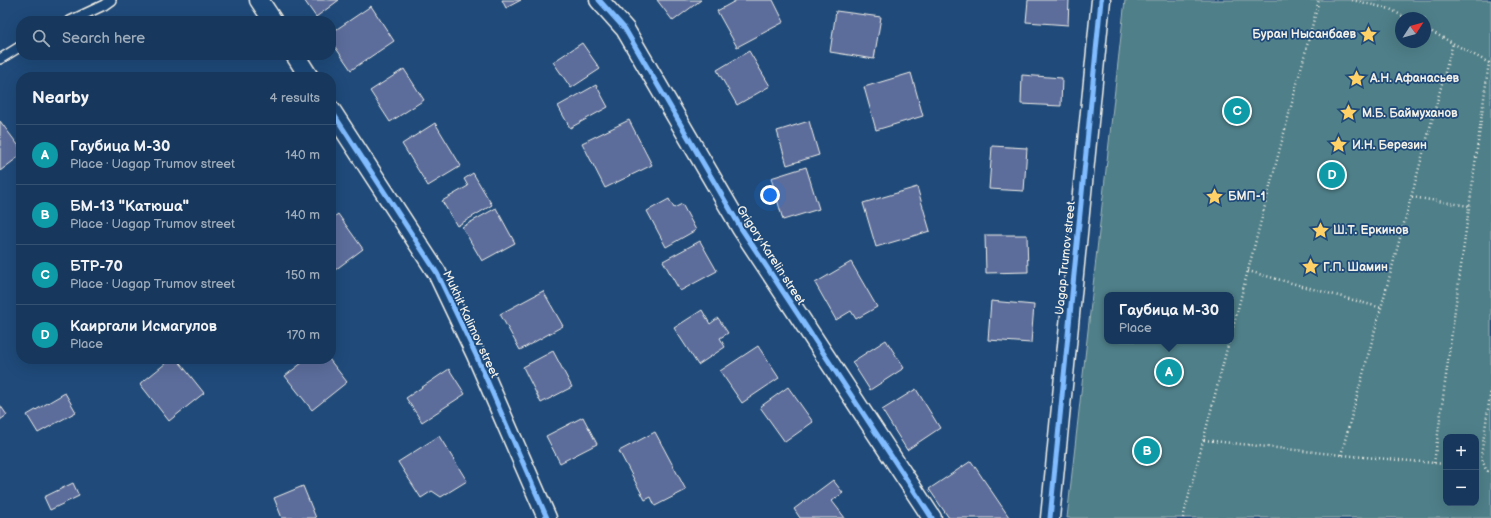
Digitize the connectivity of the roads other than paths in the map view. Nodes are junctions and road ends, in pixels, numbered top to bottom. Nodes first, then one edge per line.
1 (111, 0) edge
2 (259, 0) edge
3 (599, 0) edge
4 (1101, 0) edge
5 (81, 16) edge
6 (270, 16) edge
7 (16, 49) edge
8 (0, 59) edge
9 (298, 60) edge
10 (306, 72) edge
11 (336, 118) edge
12 (546, 518) edge
13 (932, 518) edge
14 (1050, 518) edge

1 - 5 lane
2 - 6 street
3 - 13 street, Grigory Karelin street
4 - 14 street, Uagap Trumov street
7 - 8 lane
9 - 10 street
11 - 12 street, Mukhit Kalimov street

